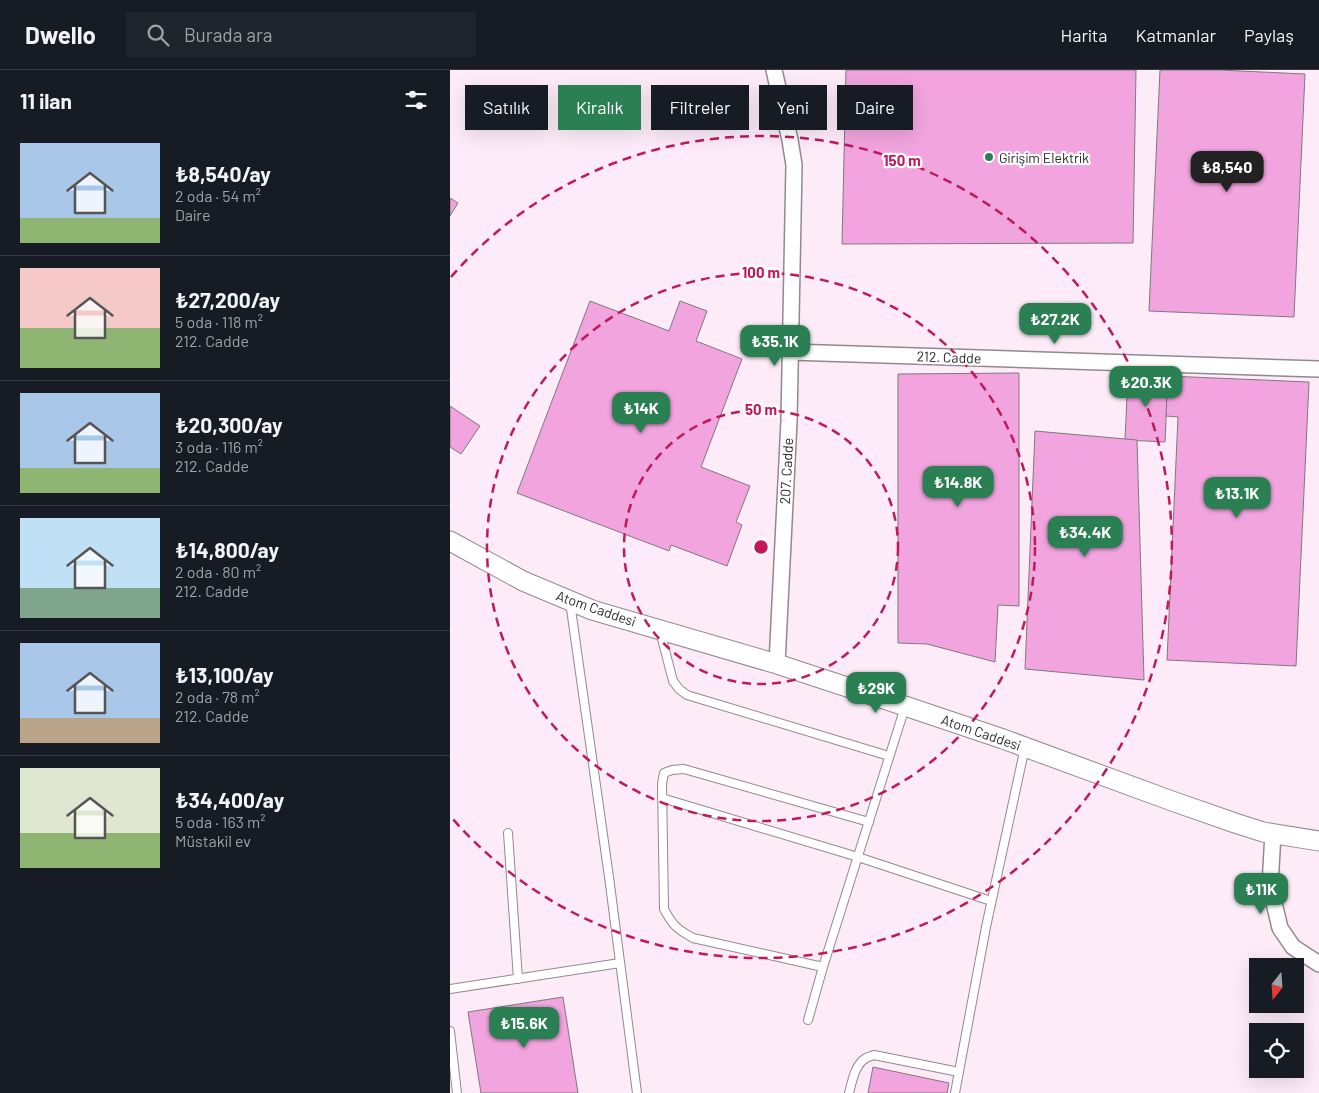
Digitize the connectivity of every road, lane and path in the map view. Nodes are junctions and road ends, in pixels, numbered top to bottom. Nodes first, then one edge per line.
1 (774, 70) edge
2 (790, 352) junction
3 (1319, 369) edge
4 (450, 541) edge
5 (570, 601) junction
6 (659, 630) junction
7 (777, 664) junction
8 (905, 706) junction
9 (1025, 746) junction
10 (890, 756) junction
11 (662, 798) junction
12 (869, 822) junction
13 (508, 833) dead end
14 (1273, 833) junction
15 (1319, 841) edge
16 (858, 857) junction
17 (992, 901) junction
18 (620, 963) junction
19 (1319, 964) edge
20 (823, 967) junction
21 (518, 979) junction
22 (450, 989) edge
23 (808, 1020) dead end
24 (450, 1031) edge
25 (959, 1072) junction
26 (458, 1093) edge
27 (637, 1093) edge
28 (849, 1093) edge
29 (955, 1093) edge

1 - 2 street, 207. Cadde
2 - 3 street, 212. Cadde
2 - 7 street, 207. Cadde
4 - 5 street, Atom Caddesi
5 - 6 street, Atom Caddesi
5 - 18 lane
6 - 7 street, Atom Caddesi
6 - 10 lane
7 - 8 street, Atom Caddesi
8 - 9 street, Atom Caddesi
8 - 10 lane
9 - 14 street, Atom Caddesi
9 - 17 lane
10 - 12 lane
11 - 12 lane
11 - 16 lane
11 - 20 lane
12 - 16 lane
13 - 21 lane
14 - 15 street, Atom Caddesi
14 - 19 street
16 - 17 lane
16 - 20 lane
17 - 25 lane
18 - 21 lane
18 - 27 lane
20 - 23 lane
21 - 22 lane
24 - 26 lane
25 - 28 lane
25 - 29 lane

